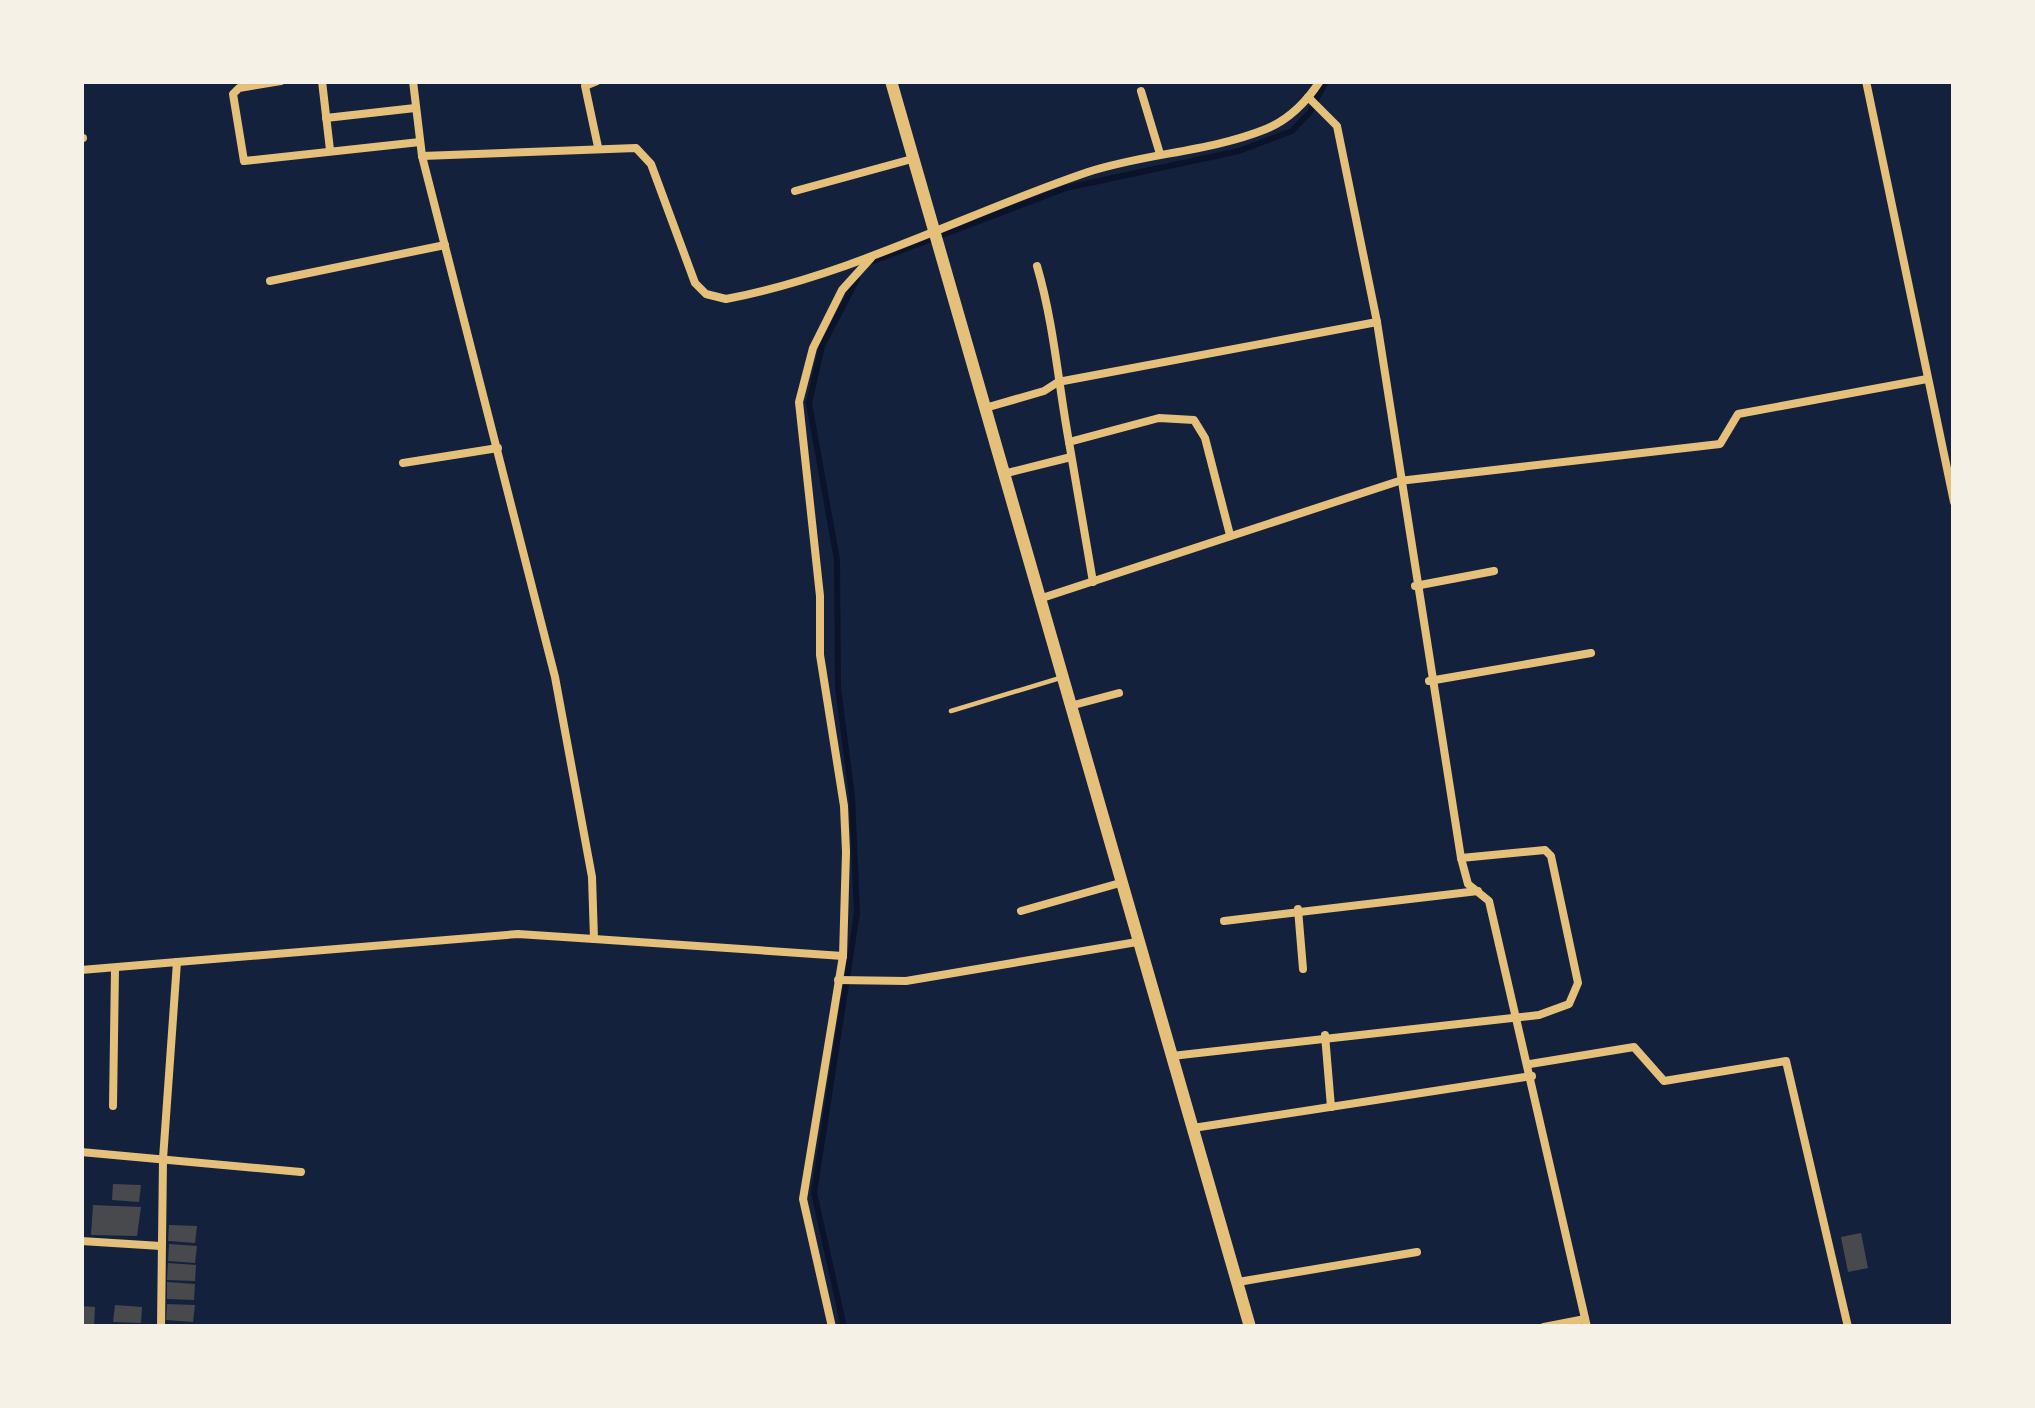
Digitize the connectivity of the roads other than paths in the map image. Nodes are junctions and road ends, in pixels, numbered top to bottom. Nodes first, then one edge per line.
1 (281, 81) edge
2 (322, 81) edge
3 (413, 81) edge
4 (597, 81) edge
5 (891, 81) edge
6 (1320, 81) edge
7 (1866, 81) edge
8 (1142, 91) dead end
9 (1307, 98) junction
10 (415, 108) junction
11 (326, 118) junction
12 (420, 142) junction
13 (598, 147) junction
14 (330, 151) junction
15 (1160, 154) junction
16 (422, 156) junction
17 (912, 158) junction
18 (795, 191) dead end
19 (933, 231) junction
20 (445, 245) junction
21 (871, 258) junction
22 (1037, 266) dead end
23 (270, 280) dead end
24 (1377, 322) junction
25 (1928, 379) junction
26 (1058, 382) junction
27 (983, 408) junction
28 (1069, 442) junction
29 (498, 448) junction
30 (1071, 458) junction
31 (403, 463) dead end
32 (1002, 475) junction
33 (1400, 481) junction
34 (1954, 502) edge
35 (1230, 536) junction
36 (1494, 572) dead end
37 (1093, 582) junction
38 (1415, 586) junction
39 (1037, 600) junction
40 (1591, 653) dead end
41 (1060, 678) junction
42 (1429, 681) junction
43 (1119, 693) dead end
44 (1069, 706) junction
45 (951, 711) dead end
46 (1461, 858) junction
47 (1120, 883) junction
48 (1479, 891) junction
49 (1298, 909) junction
50 (1021, 911) dead end
51 (1223, 921) dead end
52 (594, 939) junction
53 (1137, 942) junction
54 (843, 956) junction
55 (177, 962) junction
56 (115, 969) junction
57 (1304, 969) dead end
58 (81, 970) edge
59 (841, 981) junction
60 (1519, 1016) junction
61 (1325, 1036) junction
62 (1171, 1056) junction
63 (1530, 1064) junction
64 (1532, 1076) junction
65 (113, 1106) dead end
66 (1331, 1107) junction
67 (1192, 1129) junction
68 (81, 1152) edge
69 (163, 1159) junction
70 (301, 1172) dead end
71 (81, 1241) edge
72 (161, 1246) junction
73 (1417, 1252) dead end
74 (1237, 1282) junction
75 (1586, 1323) edge
76 (160, 1327) edge
77 (832, 1327) edge
78 (1250, 1327) edge
79 (1544, 1327) edge
80 (1848, 1327) edge

1 - 14 street
2 - 11 street
3 - 10 street
4 - 13 street
5 - 17 main road
6 - 9 street
7 - 25 street
8 - 15 street
9 - 15 street
9 - 24 street
10 - 11 street
10 - 12 street
11 - 14 street
12 - 14 street
12 - 16 street
13 - 16 street
13 - 21 street
15 - 19 street
16 - 20 street
17 - 18 street
17 - 19 main road
19 - 21 street
19 - 27 main road
20 - 23 street
20 - 29 street
21 - 54 street
22 - 26 street
24 - 26 street
24 - 33 street
25 - 33 street
25 - 34 street
26 - 27 street
26 - 28 street
27 - 32 main road
28 - 30 street
28 - 35 street
29 - 31 street
29 - 52 street
30 - 32 street
30 - 37 street
32 - 39 main road
33 - 35 street
33 - 38 street
35 - 37 street
36 - 38 street
37 - 39 street
38 - 42 street
39 - 41 main road
40 - 42 street
41 - 44 main road
41 - 45 lane
42 - 46 street
43 - 44 street
44 - 47 main road
46 - 48 street
46 - 60 street
47 - 50 street
47 - 53 main road
48 - 49 street
48 - 60 street
49 - 51 street
49 - 57 street
52 - 54 street
52 - 55 street
53 - 59 street
53 - 62 main road
54 - 59 street
55 - 56 street
55 - 69 street
56 - 58 street
56 - 65 street
59 - 77 street
60 - 61 street
60 - 63 street
61 - 62 street
61 - 66 street
62 - 67 main road
63 - 64 street
63 - 80 street
64 - 66 street
64 - 75 street
66 - 67 street
67 - 74 main road
68 - 69 street
69 - 70 street
69 - 72 street
71 - 72 street
72 - 76 street
73 - 74 street
74 - 78 main road
75 - 79 street

